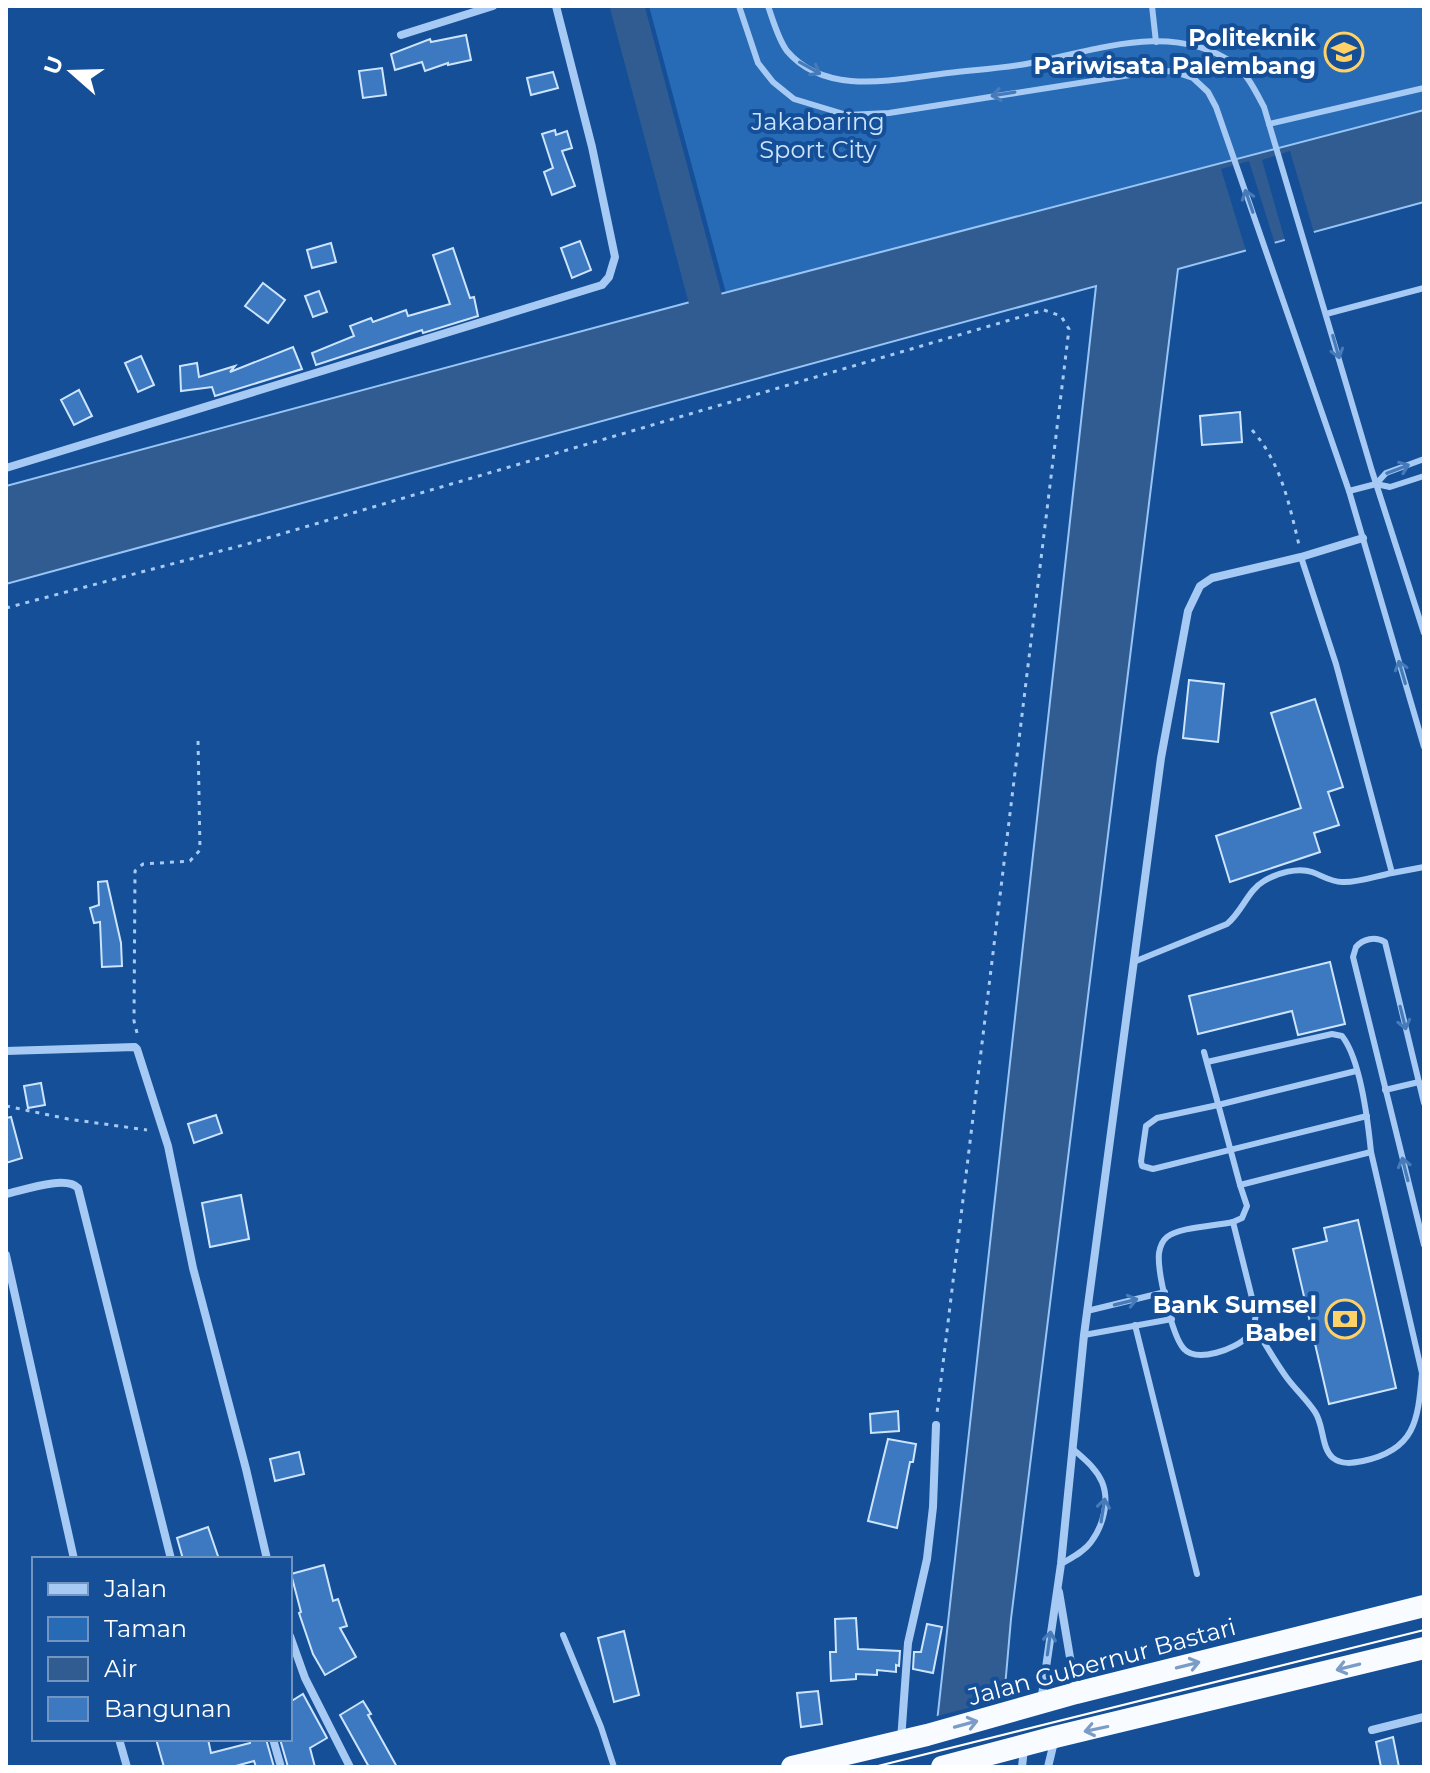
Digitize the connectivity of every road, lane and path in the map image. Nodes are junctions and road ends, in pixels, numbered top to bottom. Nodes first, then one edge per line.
1 (493, 6) edge
2 (556, 6) edge
3 (739, 6) edge
4 (768, 6) edge
5 (1152, 6) edge
6 (401, 35) dead end
7 (1156, 42) junction
8 (1424, 88) edge
9 (1269, 124) junction
10 (1424, 288) edge
11 (1326, 314) junction
12 (1252, 430) dead end
13 (1424, 459) edge
14 (6, 468) edge
15 (1424, 476) edge
16 (1376, 484) junction
17 (1349, 491) junction
18 (1363, 538) junction
19 (1301, 557) junction
20 (6, 608) edge
21 (1424, 633) edge
22 (198, 739) dead end
23 (1424, 747) edge
24 (1424, 867) edge
25 (1392, 873) junction
26 (1136, 961) junction
27 (137, 1035) dead end
28 (6, 1051) edge
29 (1204, 1052) dead end
30 (1207, 1062) junction
31 (1356, 1071) junction
32 (1419, 1082) junction
33 (1385, 1090) junction
34 (1424, 1103) edge
35 (1218, 1105) junction
36 (6, 1106) edge
37 (1367, 1116) junction
38 (163, 1131) junction
39 (1230, 1151) junction
40 (1371, 1152) junction
41 (1240, 1185) junction
42 (6, 1194) edge
43 (1233, 1222) junction
44 (1424, 1245) edge
45 (6, 1255) edge
46 (1165, 1292) junction
47 (1087, 1311) junction
48 (1172, 1319) junction
49 (1135, 1325) junction
50 (1254, 1326) junction
51 (1084, 1335) junction
52 (936, 1425) joint
53 (1073, 1449) junction
54 (74, 1557) edge
55 (170, 1557) edge
56 (267, 1557) edge
57 (1061, 1564) junction
58 (1197, 1574) dead end
59 (1058, 1583) junction
60 (1424, 1606) edge
61 (563, 1635) dead end
62 (292, 1642) edge
63 (1424, 1648) edge
64 (1076, 1693) junction
65 (1040, 1703) junction
66 (1424, 1717) edge
67 (1372, 1730) dead end
68 (1055, 1737) junction
69 (120, 1741) edge
70 (274, 1741) edge
71 (901, 1741) junction
72 (1023, 1756) edge
73 (127, 1767) edge
74 (281, 1767) edge
75 (350, 1767) edge
76 (614, 1767) edge
77 (792, 1767) edge
78 (942, 1767) edge
79 (1048, 1767) edge

1 - 6 street
2 - 14 street
17 -> 3 lane
4 -> 7 lane
5 - 7 lane
7 - 9 lane
8 - 9 lane
9 - 11 lane
10 - 11 lane
11 -> 16 lane
12 - 19 path
16 -> 13 lane
15 - 16 lane
16 - 17 lane
16 - 21 lane
17 - 18 lane
18 - 19 street
23 -> 18 lane
19 - 25 lane
19 - 26 street
20 - 52 path
22 - 27 path
24 - 25 lane
25 - 26 lane
26 - 47 street
28 - 38 street
29 - 30 lane
30 - 31 lane
30 - 35 lane
31 - 35 lane
31 - 37 lane
32 - 33 lane
33 -> 32 lane
32 - 34 lane
44 -> 33 lane
35 - 39 lane
35 - 39 lane
36 - 38 path
37 - 39 lane
37 - 40 lane
38 - 56 street
39 - 41 lane
40 - 41 lane
40 - 50 lane
41 - 43 lane
42 - 55 street
43 - 46 lane
43 - 50 lane
45 - 54 street
47 -> 46 lane
46 - 48 lane
47 - 51 street
48 - 49 lane
48 - 50 lane
49 - 51 lane
49 - 58 lane
51 - 53 street
52 - 71 street
53 - 57 street
57 -> 53 lane
57 - 59 street
59 - 64 street
65 -> 59 street
64 -> 60 highway, Jalan Gubernur Bastari
61 - 76 lane
62 - 75 street
63 -> 68 highway
64 - 65 highway, Jalan Gubernur Bastari
71 -> 65 highway, Jalan Gubernur Bastari
66 - 67 street
68 - 72 highway
68 - 79 street
69 - 73 street
70 - 74 street
71 - 77 highway, Jalan Gubernur Bastari
72 - 78 highway

